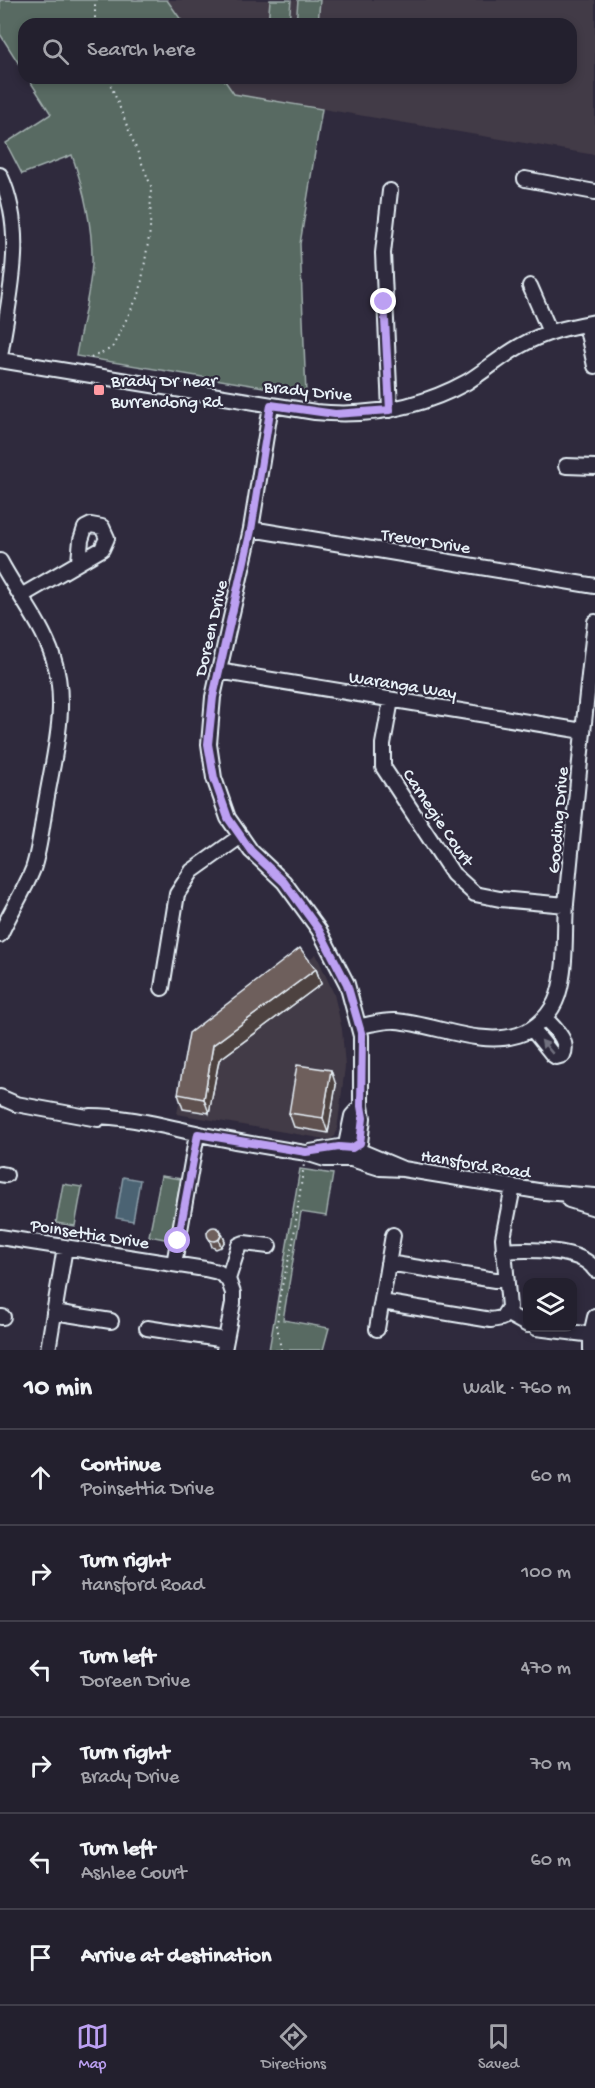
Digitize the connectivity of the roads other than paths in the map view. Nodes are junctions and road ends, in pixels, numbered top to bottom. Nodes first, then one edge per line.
1 (0, 175) edge
2 (525, 179) dead end
3 (390, 191) dead end
4 (595, 192) edge
5 (530, 286) dead end
6 (591, 323) edge
7 (550, 332) junction
8 (0, 358) edge
9 (595, 366) edge
10 (271, 405) junction
11 (390, 410) junction
12 (566, 466) dead end
13 (595, 467) edge
14 (251, 530) junction
15 (0, 561) edge
16 (79, 561) dead end
17 (595, 586) edge
18 (21, 596) junction
19 (595, 622) edge
20 (218, 671) junction
21 (392, 700) junction
22 (583, 731) junction
23 (241, 836) junction
24 (566, 905) junction
25 (0, 934) edge
26 (162, 988) dead end
27 (545, 1018) junction
28 (360, 1026) junction
29 (532, 1029) junction
30 (0, 1097) edge
31 (0, 1104) edge
32 (16, 1104) junction
33 (198, 1134) junction
34 (352, 1153) junction
35 (513, 1187) junction
36 (544, 1192) junction
37 (595, 1196) edge
38 (595, 1208) edge
39 (393, 1235) dead end
40 (0, 1238) edge
41 (269, 1246) dead end
42 (64, 1247) junction
43 (503, 1251) junction
44 (388, 1263) junction
45 (174, 1264) junction
46 (595, 1270) edge
47 (228, 1279) junction
48 (506, 1279) junction
49 (382, 1302) junction
50 (54, 1312) junction
51 (506, 1313) junction
52 (595, 1317) edge
53 (111, 1321) dead end
54 (523, 1323) edge
55 (147, 1328) dead end
56 (377, 1329) dead end
57 (562, 1332) edge
58 (588, 1333) junction
59 (225, 1345) edge
60 (48, 1350) edge
61 (591, 1350) edge

1 - 8 street
2 - 4 street
3 - 11 street
5 - 7 street
6 - 7 street, Brady Drive
6 - 9 street
7 - 11 street, Brady Drive
8 - 10 street, Brady Drive
10 - 11 street, Brady Drive
10 - 14 street, Doreen Drive
12 - 13 street
14 - 17 street, Trevor Drive
14 - 20 street, Doreen Drive
15 - 18 street
16 - 18 street
18 - 25 street
19 - 22 street, Gooding Drive
20 - 21 street, Waranga Way
20 - 23 street, Doreen Drive
21 - 22 street, Waranga Way
21 - 24 street, Carnegie Court
22 - 24 street, Gooding Drive
23 - 26 street
23 - 28 street, Doreen Drive
24 - 27 street, Gooding Drive
27 - 29 street, Gooding Drive
27 -> 29 street
28 - 29 street, Gooding Drive
28 - 34 street, Doreen Drive
30 - 32 street, Hansford Road
31 - 32 street, Hansford Road
32 - 33 street, Hansford Road
33 - 34 street, Hansford Road
33 - 45 street
34 - 35 street, Hansford Road
35 - 36 street, Hansford Road
35 - 43 street
36 - 37 street, Hansford Road
36 - 38 street, Hansford Road
39 - 44 street
40 - 42 street, Poinsettia Drive
41 - 47 street
42 - 45 street, Poinsettia Drive
42 - 50 street
43 - 46 street
43 - 48 street
44 - 48 street
44 - 49 street
45 - 47 street, Poinsettia Drive
47 - 59 street
48 - 51 street
49 - 51 street
49 - 56 street
50 - 53 street
50 - 60 street
51 - 54 street
52 - 58 street
55 - 59 street
57 - 58 street
58 - 61 street

